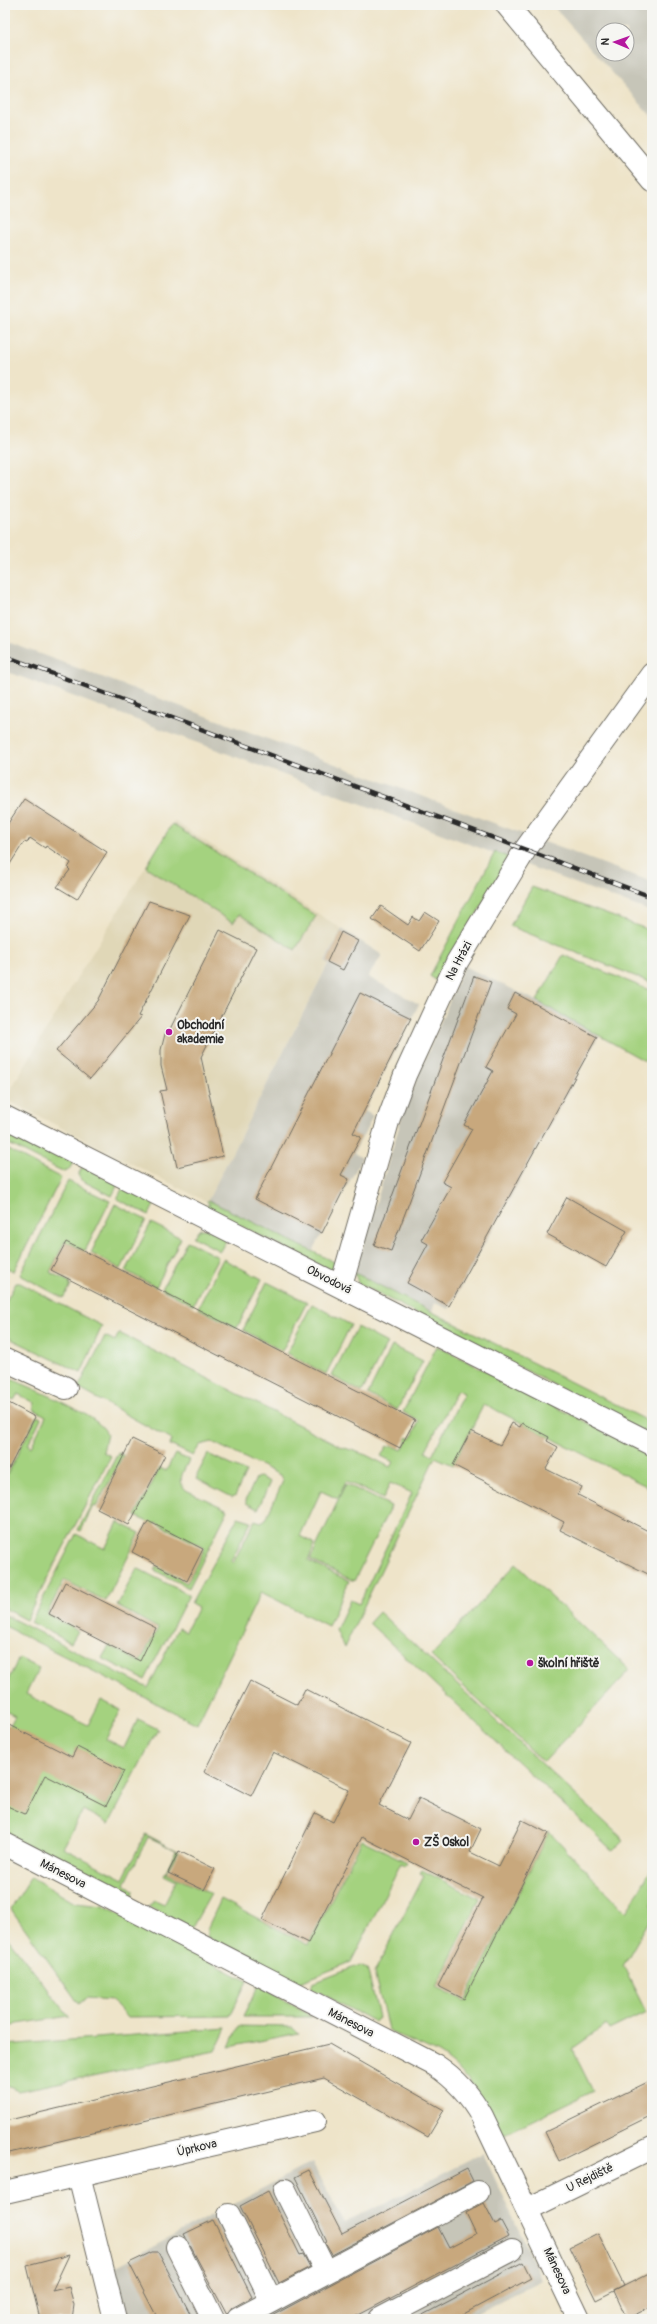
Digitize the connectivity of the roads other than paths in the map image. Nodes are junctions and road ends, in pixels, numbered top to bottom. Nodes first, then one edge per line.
1 (507, 5) edge
2 (652, 180) edge
3 (652, 674) edge
4 (5, 1117) edge
5 (341, 1286) junction
6 (5, 1360) edge
7 (66, 1388) dead end
8 (652, 1444) edge
9 (5, 1844) edge
10 (315, 2121) dead end
11 (652, 2148) edge
12 (79, 2175) junction
13 (285, 2190) dead end
14 (5, 2192) edge
15 (478, 2192) dead end
16 (528, 2209) junction
17 (230, 2215) dead end
18 (177, 2247) dead end
19 (512, 2250) dead end
20 (326, 2272) junction
21 (272, 2300) junction
22 (115, 2319) edge
23 (213, 2319) edge
24 (238, 2319) edge
25 (380, 2319) edge
26 (580, 2319) edge

1 - 2 street
3 - 5 street, Na Hrázi
4 - 5 street, Obvodová
5 - 8 street, Obvodová
6 - 7 street
9 - 16 street, Mánesova
10 - 12 street, Úprkova
11 - 16 street, U Rejdiště
12 - 14 street, Úprkova
12 - 22 street
13 - 20 street
15 - 20 street
16 - 26 street, Mánesova
17 - 21 street
18 - 23 street
19 - 25 street
20 - 21 street
21 - 24 street

